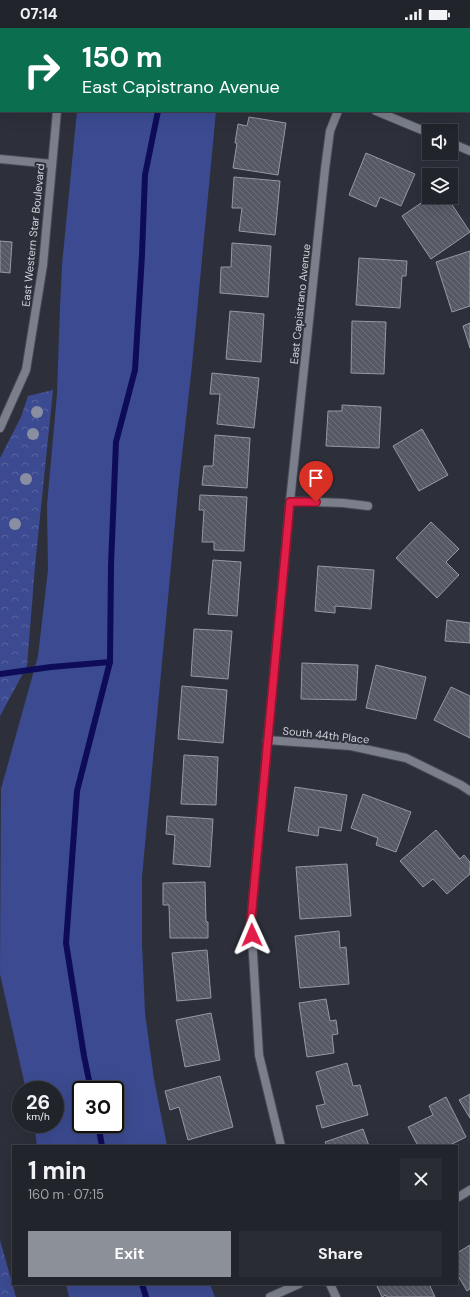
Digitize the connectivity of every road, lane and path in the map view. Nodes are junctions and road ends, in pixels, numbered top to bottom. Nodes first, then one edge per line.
1 (57, 112) edge
2 (338, 112) edge
3 (378, 112) edge
4 (422, 130) edge
5 (458, 146) edge
6 (470, 151) edge
7 (0, 159) edge
8 (52, 164) junction
9 (0, 428) edge
10 (290, 502) junction
11 (368, 506) dead end
12 (267, 740) junction
13 (470, 791) edge
14 (281, 1145) edge
15 (470, 1190) edge
16 (458, 1197) edge
17 (297, 1285) edge
18 (330, 1285) edge
19 (270, 1297) edge
20 (336, 1297) edge

1 - 8 street, East Western Star Boulevard
2 - 10 street, East Capistrano Avenue
3 - 4 street
5 - 6 street
7 - 8 street
8 - 9 street, East Western Star Boulevard
10 - 11 street
10 - 12 street, East Capistrano Avenue
12 - 13 street, South 44th Place
12 - 14 street, East Capistrano Avenue
15 - 16 street
17 - 19 street
18 - 20 street

